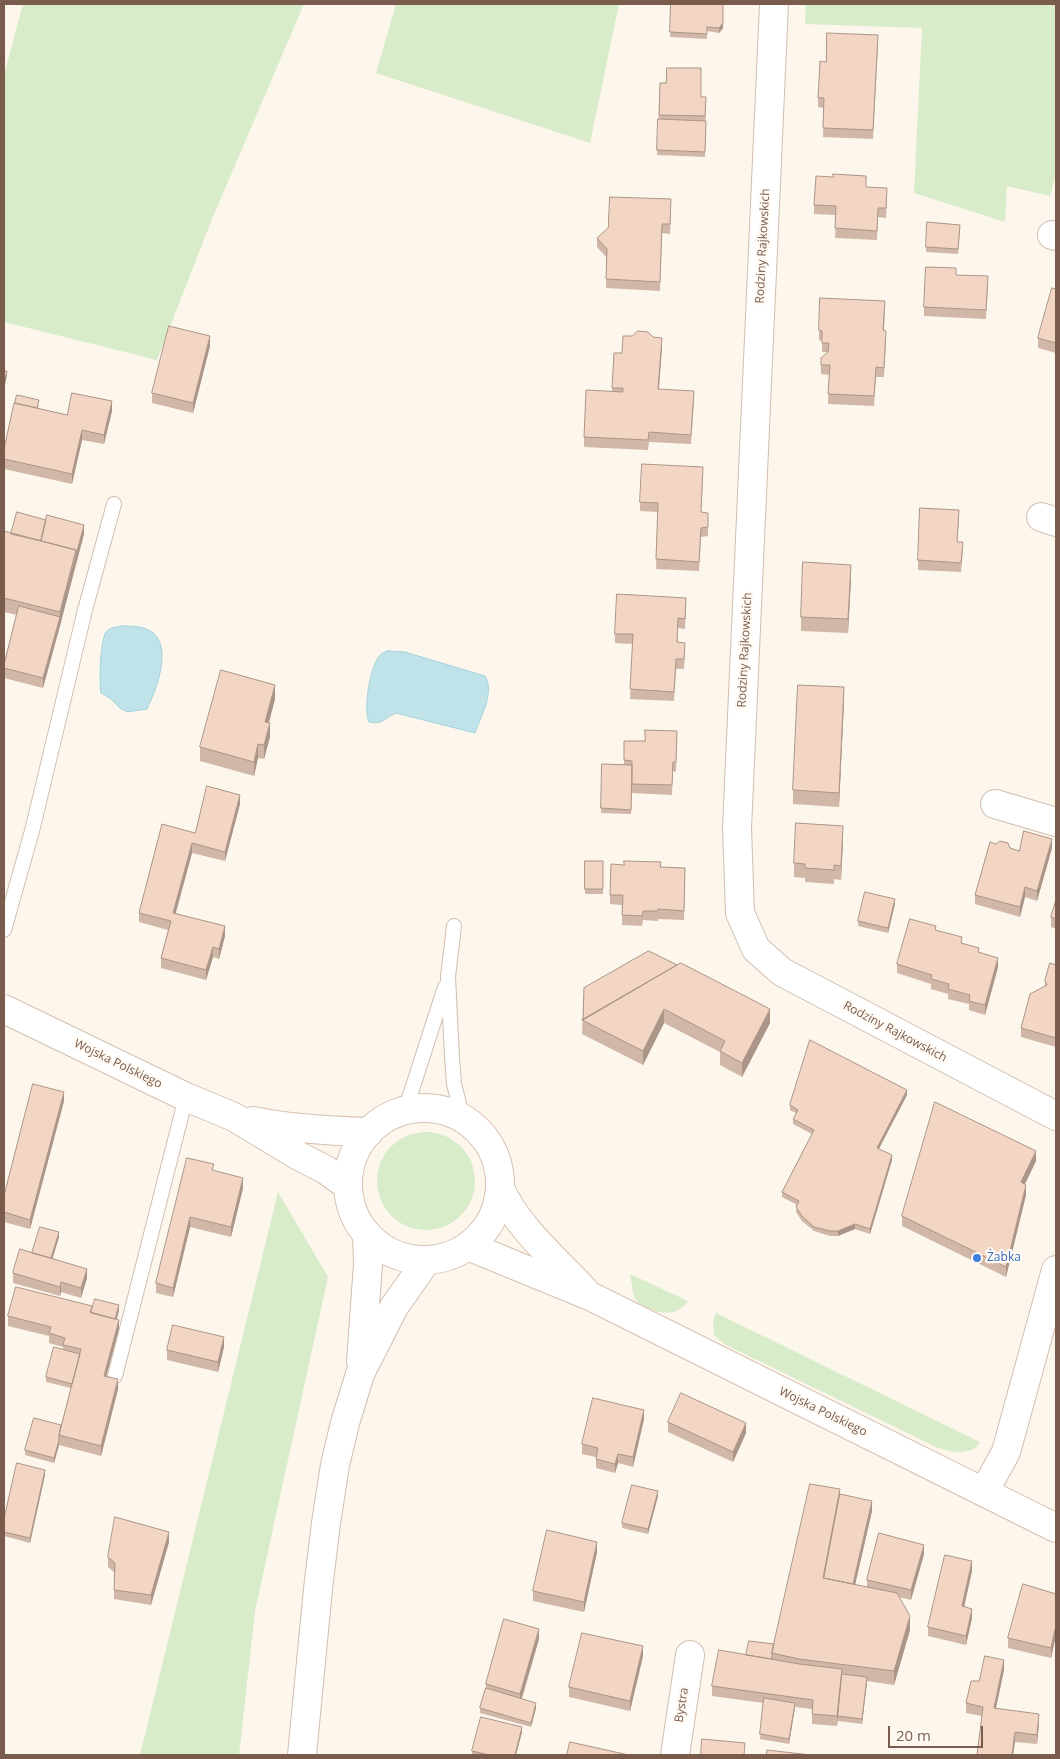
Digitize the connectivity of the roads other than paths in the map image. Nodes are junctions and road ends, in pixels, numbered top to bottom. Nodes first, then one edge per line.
1 (774, 4) edge
2 (114, 504) dead end
3 (995, 804) dead end
4 (1056, 822) edge
5 (454, 926) dead end
6 (4, 930) edge
7 (448, 977) junction
8 (4, 1009) edge
9 (186, 1097) junction
10 (405, 1111) junction
11 (1056, 1116) edge
12 (234, 1117) junction
13 (462, 1119) junction
14 (369, 1132) junction
15 (348, 1186) junction
16 (500, 1188) junction
17 (367, 1235) junction
18 (468, 1246) junction
19 (427, 1260) junction
20 (1056, 1270) edge
21 (590, 1296) junction
22 (360, 1374) junction
23 (115, 1376) edge
24 (984, 1492) junction
25 (1056, 1528) edge
26 (690, 1655) dead end
27 (302, 1755) edge
28 (674, 1755) edge

1 - 11 street, Rodziny Rajkowskich
2 - 6 lane
3 - 4 street
5 - 7 lane
7 - 10 lane
7 - 13 lane
8 - 9 street, Wojska Polskiego
9 - 12 street, Wojska Polskiego
9 - 23 lane
10 - 13 street
10 - 14 street
12 - 14 street, Wojska Polskiego
12 - 15 street, Wojska Polskiego
13 - 16 street
14 - 15 street
15 - 17 street
16 - 18 street
16 - 21 street, Wojska Polskiego
17 - 19 street
17 - 22 street
18 - 19 street
18 - 21 street, Wojska Polskiego
19 - 22 street
20 - 24 street
21 - 24 street, Wojska Polskiego
22 - 27 street
24 - 25 street, Wojska Polskiego
26 - 28 street, Bystra

